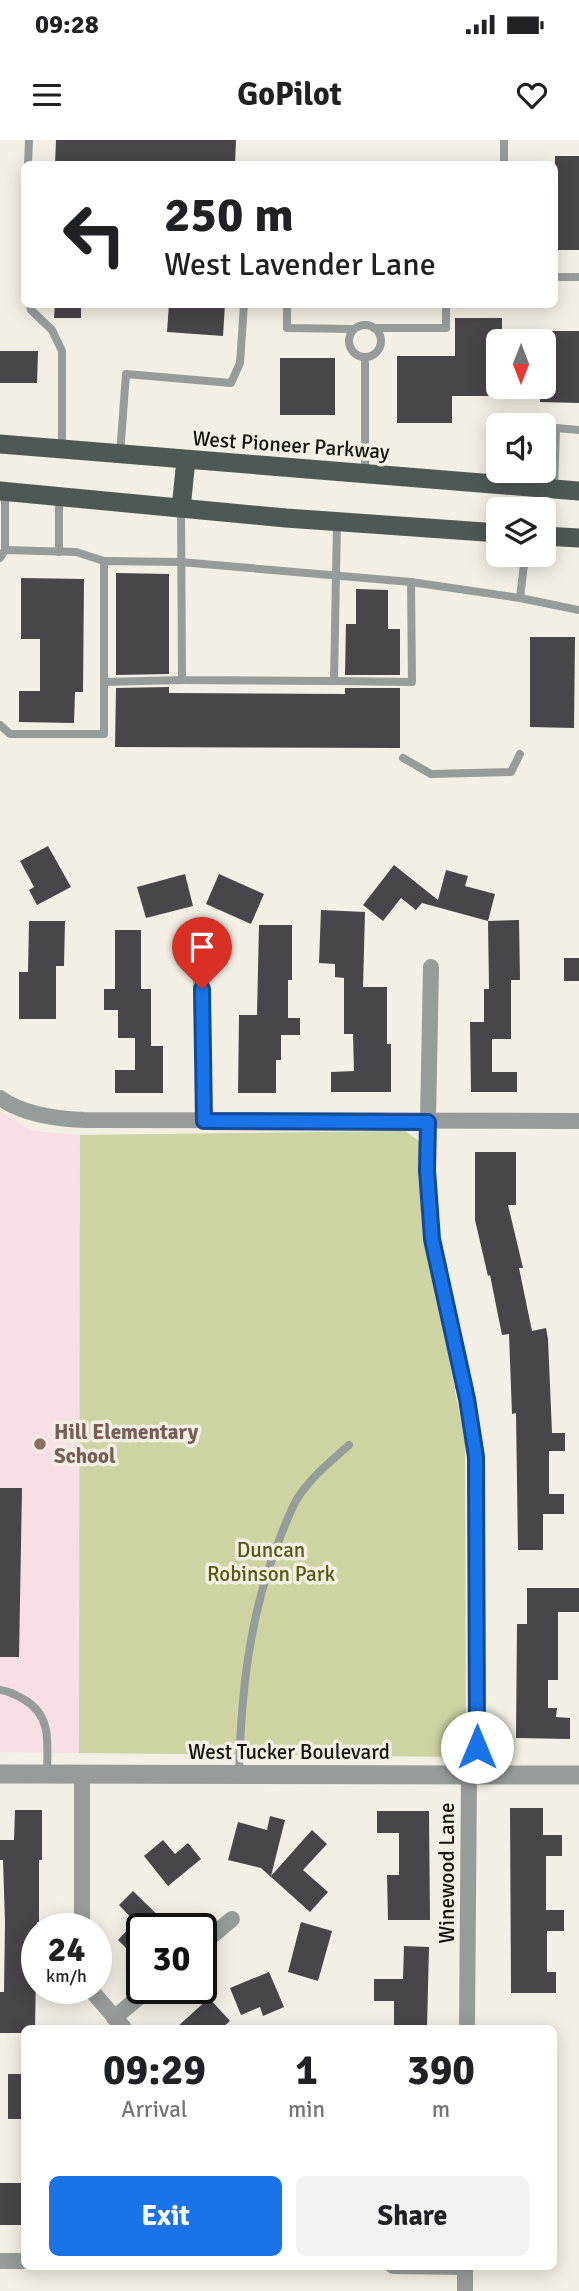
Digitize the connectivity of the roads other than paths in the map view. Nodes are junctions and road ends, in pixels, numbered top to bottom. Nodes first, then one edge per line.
1 (29, 140) edge
2 (504, 140) edge
3 (29, 161) edge
4 (504, 161) edge
5 (560, 277) dead end
6 (579, 277) edge
7 (31, 308) edge
8 (244, 308) edge
9 (286, 308) edge
10 (446, 308) edge
11 (374, 328) junction
12 (354, 329) junction
13 (365, 357) junction
14 (556, 428) edge
15 (579, 430) edge
16 (0, 444) edge
17 (62, 449) junction
18 (120, 454) junction
19 (186, 460) junction
20 (365, 474) junction
21 (554, 483) edge
22 (554, 489) junction
23 (2, 491) edge
24 (579, 491) edge
25 (60, 496) junction
26 (181, 508) junction
27 (337, 521) junction
28 (486, 532) edge
29 (556, 537) edge
30 (579, 538) edge
31 (59, 552) junction
32 (3, 554) edge
33 (104, 561) junction
34 (180, 562) junction
35 (524, 567) edge
36 (336, 576) junction
37 (411, 582) junction
38 (520, 598) junction
39 (579, 610) edge
40 (182, 680) junction
41 (334, 681) junction
42 (104, 682) junction
43 (0, 725) edge
44 (520, 754) dead end
45 (404, 758) dead end
46 (201, 963) dead end
47 (431, 967) dead end
48 (0, 1098) edge
49 (204, 1121) junction
50 (428, 1122) junction
51 (579, 1122) edge
52 (349, 1445) dead end
53 (0, 1690) edge
54 (0, 1774) edge
55 (47, 1774) junction
56 (469, 1774) junction
57 (82, 1775) junction
58 (239, 1775) junction
59 (579, 1775) edge
60 (82, 1913) edge
61 (232, 1919) dead end
62 (217, 1932) edge
63 (103, 2004) edge
64 (136, 2004) edge
65 (119, 2023) edge
66 (467, 2025) edge
67 (0, 2261) edge
68 (21, 2261) edge
69 (466, 2270) edge
70 (465, 2291) edge

1 - 3 lane
2 - 4 lane
5 - 6 lane
7 - 17 lane
8 - 18 lane
9 - 12 lane
10 - 11 lane
11 - 12 lane
11 - 13 lane
12 - 13 lane
13 - 20 lane
14 - 15 lane
16 - 17 main road, West Pioneer Parkway
17 - 18 main road, West Pioneer Parkway
18 - 19 main road, West Pioneer Parkway
19 - 20 main road, West Pioneer Parkway
19 - 26 main road
20 - 22 main road, West Pioneer Parkway
21 - 22 lane
22 - 24 main road, West Pioneer Parkway
23 - 25 main road
23 - 32 lane
25 - 26 main road
25 - 31 lane
26 - 27 main road
26 - 34 lane
27 - 28 main road
27 - 36 lane
29 - 30 main road
31 - 32 lane
31 - 33 lane
33 - 34 lane
33 - 42 lane
34 - 36 lane
34 - 40 lane
35 - 38 lane
36 - 37 lane
36 - 41 lane
37 - 38 lane
37 - 41 lane
38 - 39 lane
40 - 41 lane
40 - 42 lane
42 - 43 lane
44 - 45 lane
46 - 49 street
47 - 50 street, Winewood Lane
48 - 49 street
49 - 50 street
50 - 51 street
50 - 56 street, Winewood Lane
52 - 58 lane
53 - 55 lane
54 - 55 street, West Tucker Boulevard
55 - 57 street, West Tucker Boulevard
56 - 58 street, West Tucker Boulevard
56 - 59 street, West Tucker Boulevard
56 - 66 street, Winewood Lane
57 - 58 street, West Tucker Boulevard
57 - 60 street
61 - 62 street
63 - 65 street
64 - 65 street
67 - 68 street
69 - 70 street

